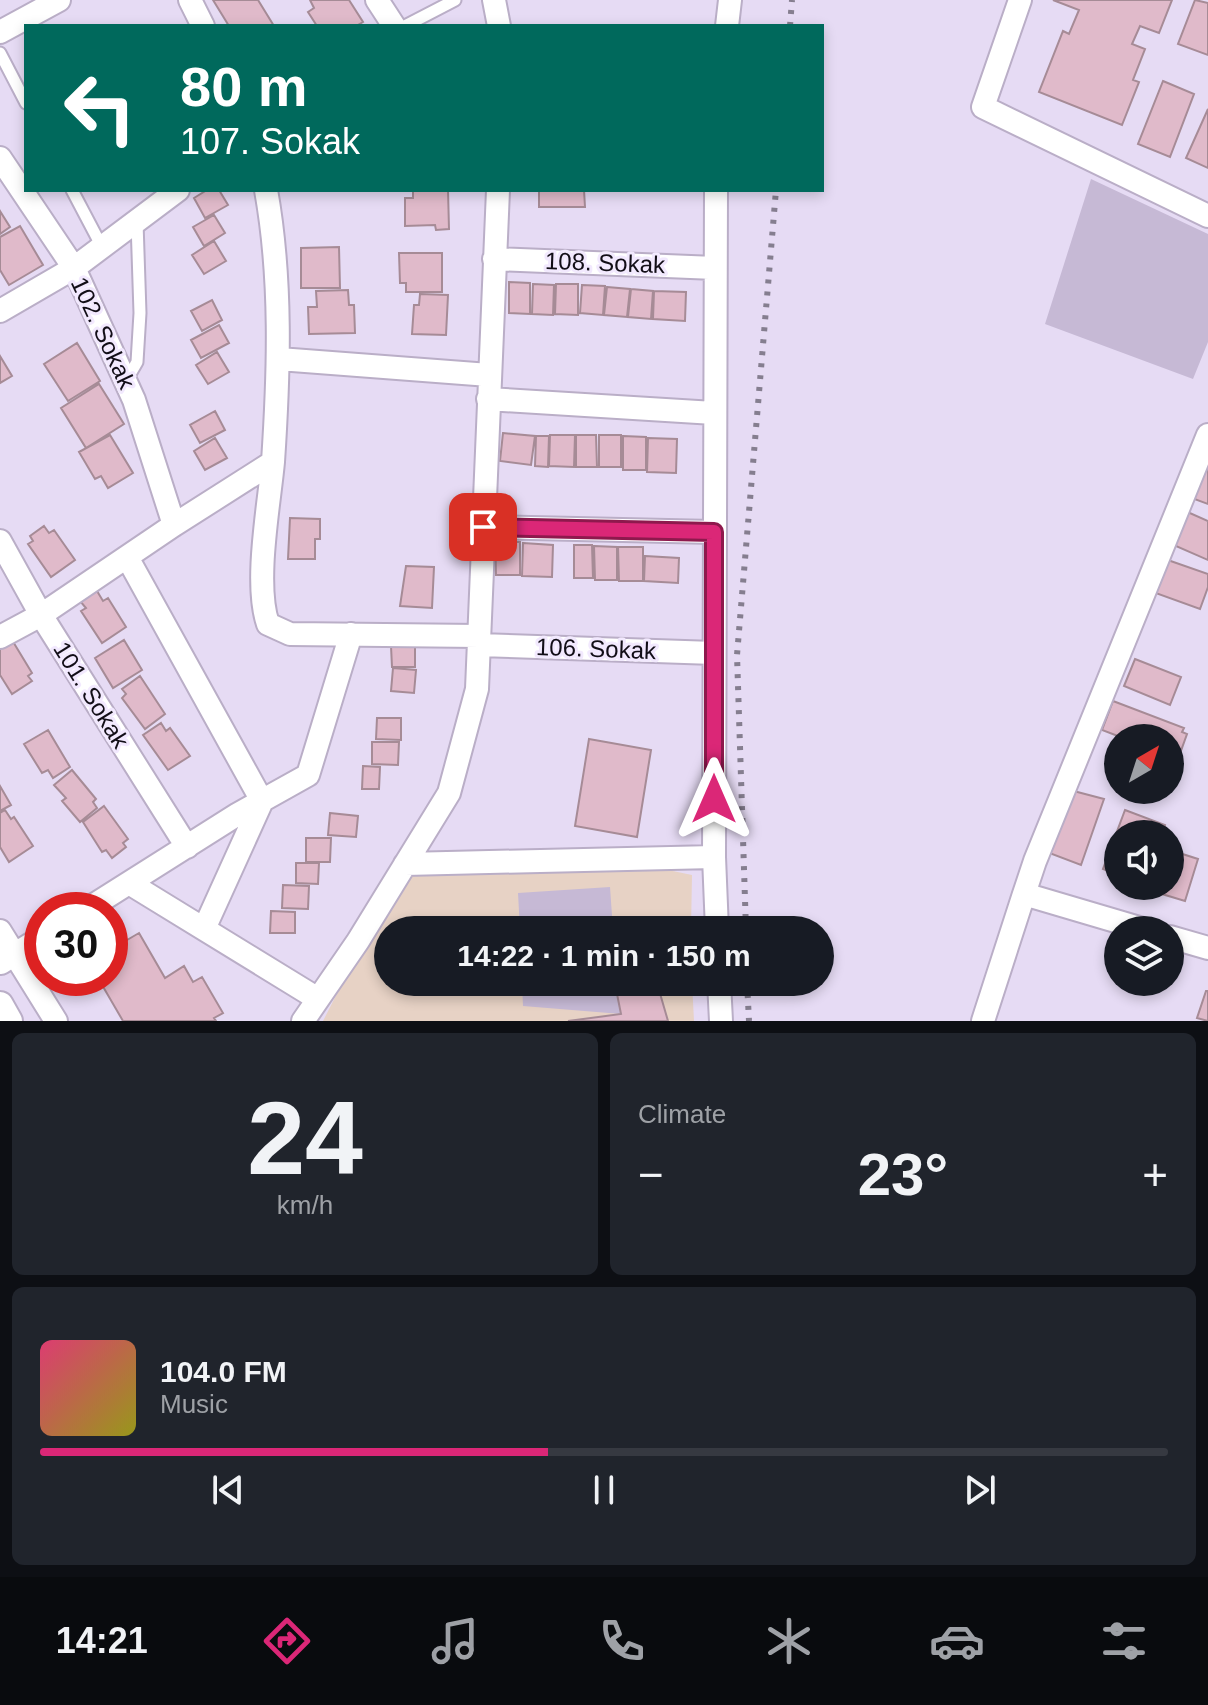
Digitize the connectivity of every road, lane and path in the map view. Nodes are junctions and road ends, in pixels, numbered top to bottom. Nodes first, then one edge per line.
1 (59, 0) edge
2 (190, 0) edge
3 (377, 0) edge
4 (455, 0) edge
5 (494, 0) edge
6 (730, 0) edge
7 (1020, 0) edge
8 (202, 24) edge
9 (393, 24) edge
10 (409, 24) edge
11 (499, 24) edge
12 (727, 24) edge
13 (0, 32) edge
14 (0, 53) edge
15 (24, 99) edge
16 (0, 158) edge
17 (73, 192) edge
18 (175, 192) edge
19 (266, 192) edge
20 (498, 192) edge
21 (716, 192) edge
22 (1208, 216) edge
23 (137, 221) junction
24 (102, 247) junction
25 (494, 259) junction
26 (74, 268) junction
27 (715, 268) junction
28 (0, 311) edge
29 (279, 359) junction
30 (489, 375) junction
31 (126, 381) junction
32 (488, 399) junction
33 (714, 413) junction
34 (1208, 435) edge
35 (273, 462) junction
36 (174, 525) junction
37 (483, 527) junction
38 (714, 532) junction
39 (0, 541) edge
40 (127, 557) junction
41 (41, 615) junction
42 (351, 634) junction
43 (0, 637) edge
44 (479, 640) junction
45 (714, 653) junction
46 (262, 801) junction
47 (187, 847) junction
48 (714, 857) junction
49 (405, 864) junction
50 (129, 883) junction
51 (115, 892) edge
52 (1024, 894) junction
53 (716, 916) edge
54 (1104, 918) edge
55 (204, 929) junction
56 (0, 931) edge
57 (1184, 941) edge
58 (24, 948) edge
59 (1208, 948) edge
60 (6, 960) edge
61 (720, 996) edge
62 (318, 999) junction
63 (0, 1005) edge
64 (304, 1020) edge
65 (9, 1021) edge
66 (56, 1021) edge
67 (721, 1021) edge
68 (983, 1021) edge

1 - 13 street
2 - 8 street
3 - 9 street
4 - 10 lane
5 - 11 street
6 - 12 street
7 - 22 street
14 - 15 lane
16 - 26 street, 102. Sokak
17 - 24 lane
18 - 23 street
19 - 29 street
20 - 25 street
21 - 27 street
23 - 24 street
23 - 31 lane
24 - 26 street
25 - 27 street, 108. Sokak
25 - 30 street
26 - 28 street
26 - 31 street, 102. Sokak
27 - 33 street
29 - 30 street
29 - 35 street
30 - 32 street
31 - 36 street, 102. Sokak
32 - 33 street
32 - 37 street
33 - 38 street
34 - 52 street
35 - 36 street
35 - 42 street, 106. Sokak
36 - 40 street
37 - 38 street
37 - 44 street
38 - 45 street
39 - 41 street, 101. Sokak
40 - 41 street
40 - 46 street
41 - 43 street
41 - 47 street, 101. Sokak
42 - 44 street, 106. Sokak
42 - 46 street
44 - 45 street, 106. Sokak
44 - 49 street
45 - 48 street
46 - 47 street
46 - 55 street
47 - 50 street
48 - 49 street
48 - 53 street
49 - 62 street
50 - 51 street
50 - 55 street
52 - 54 street
52 - 68 street
55 - 62 street
56 - 60 street
57 - 59 street
58 - 60 street
60 - 66 street
61 - 67 street
62 - 64 street
63 - 65 street

